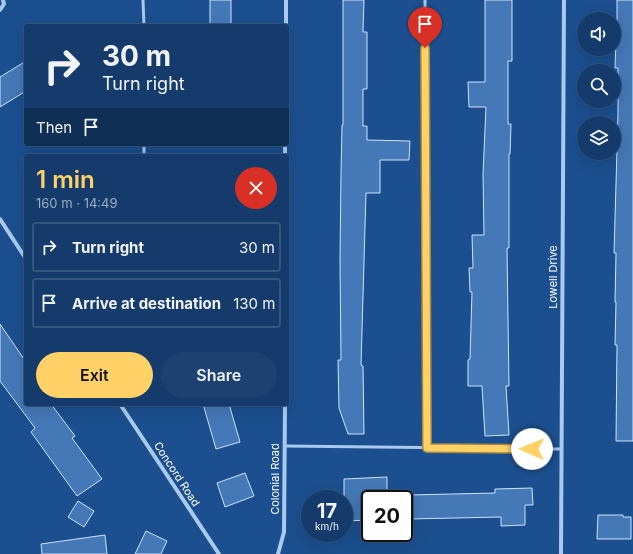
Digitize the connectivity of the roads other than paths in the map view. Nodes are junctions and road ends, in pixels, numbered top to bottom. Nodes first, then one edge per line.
1 (4, 0) edge
2 (143, 0) edge
3 (286, 0) edge
4 (425, 0) edge
5 (564, 0) edge
6 (0, 10) edge
7 (144, 24) edge
8 (286, 24) edge
9 (0, 219) edge
10 (24, 256) edge
11 (121, 406) edge
12 (285, 406) edge
13 (285, 446) junction
14 (427, 448) junction
15 (562, 449) junction
16 (219, 554) edge
17 (278, 554) edge
18 (561, 554) edge

1 - 6 street
2 - 7 lane
3 - 8 street
4 - 14 lane
5 - 15 street, Lowell Drive
9 - 10 street
11 - 16 street, Concord Road
12 - 13 street, Colonial Road
13 - 14 lane
13 - 17 street, Colonial Road
14 - 15 lane
15 - 18 street, Lowell Drive

